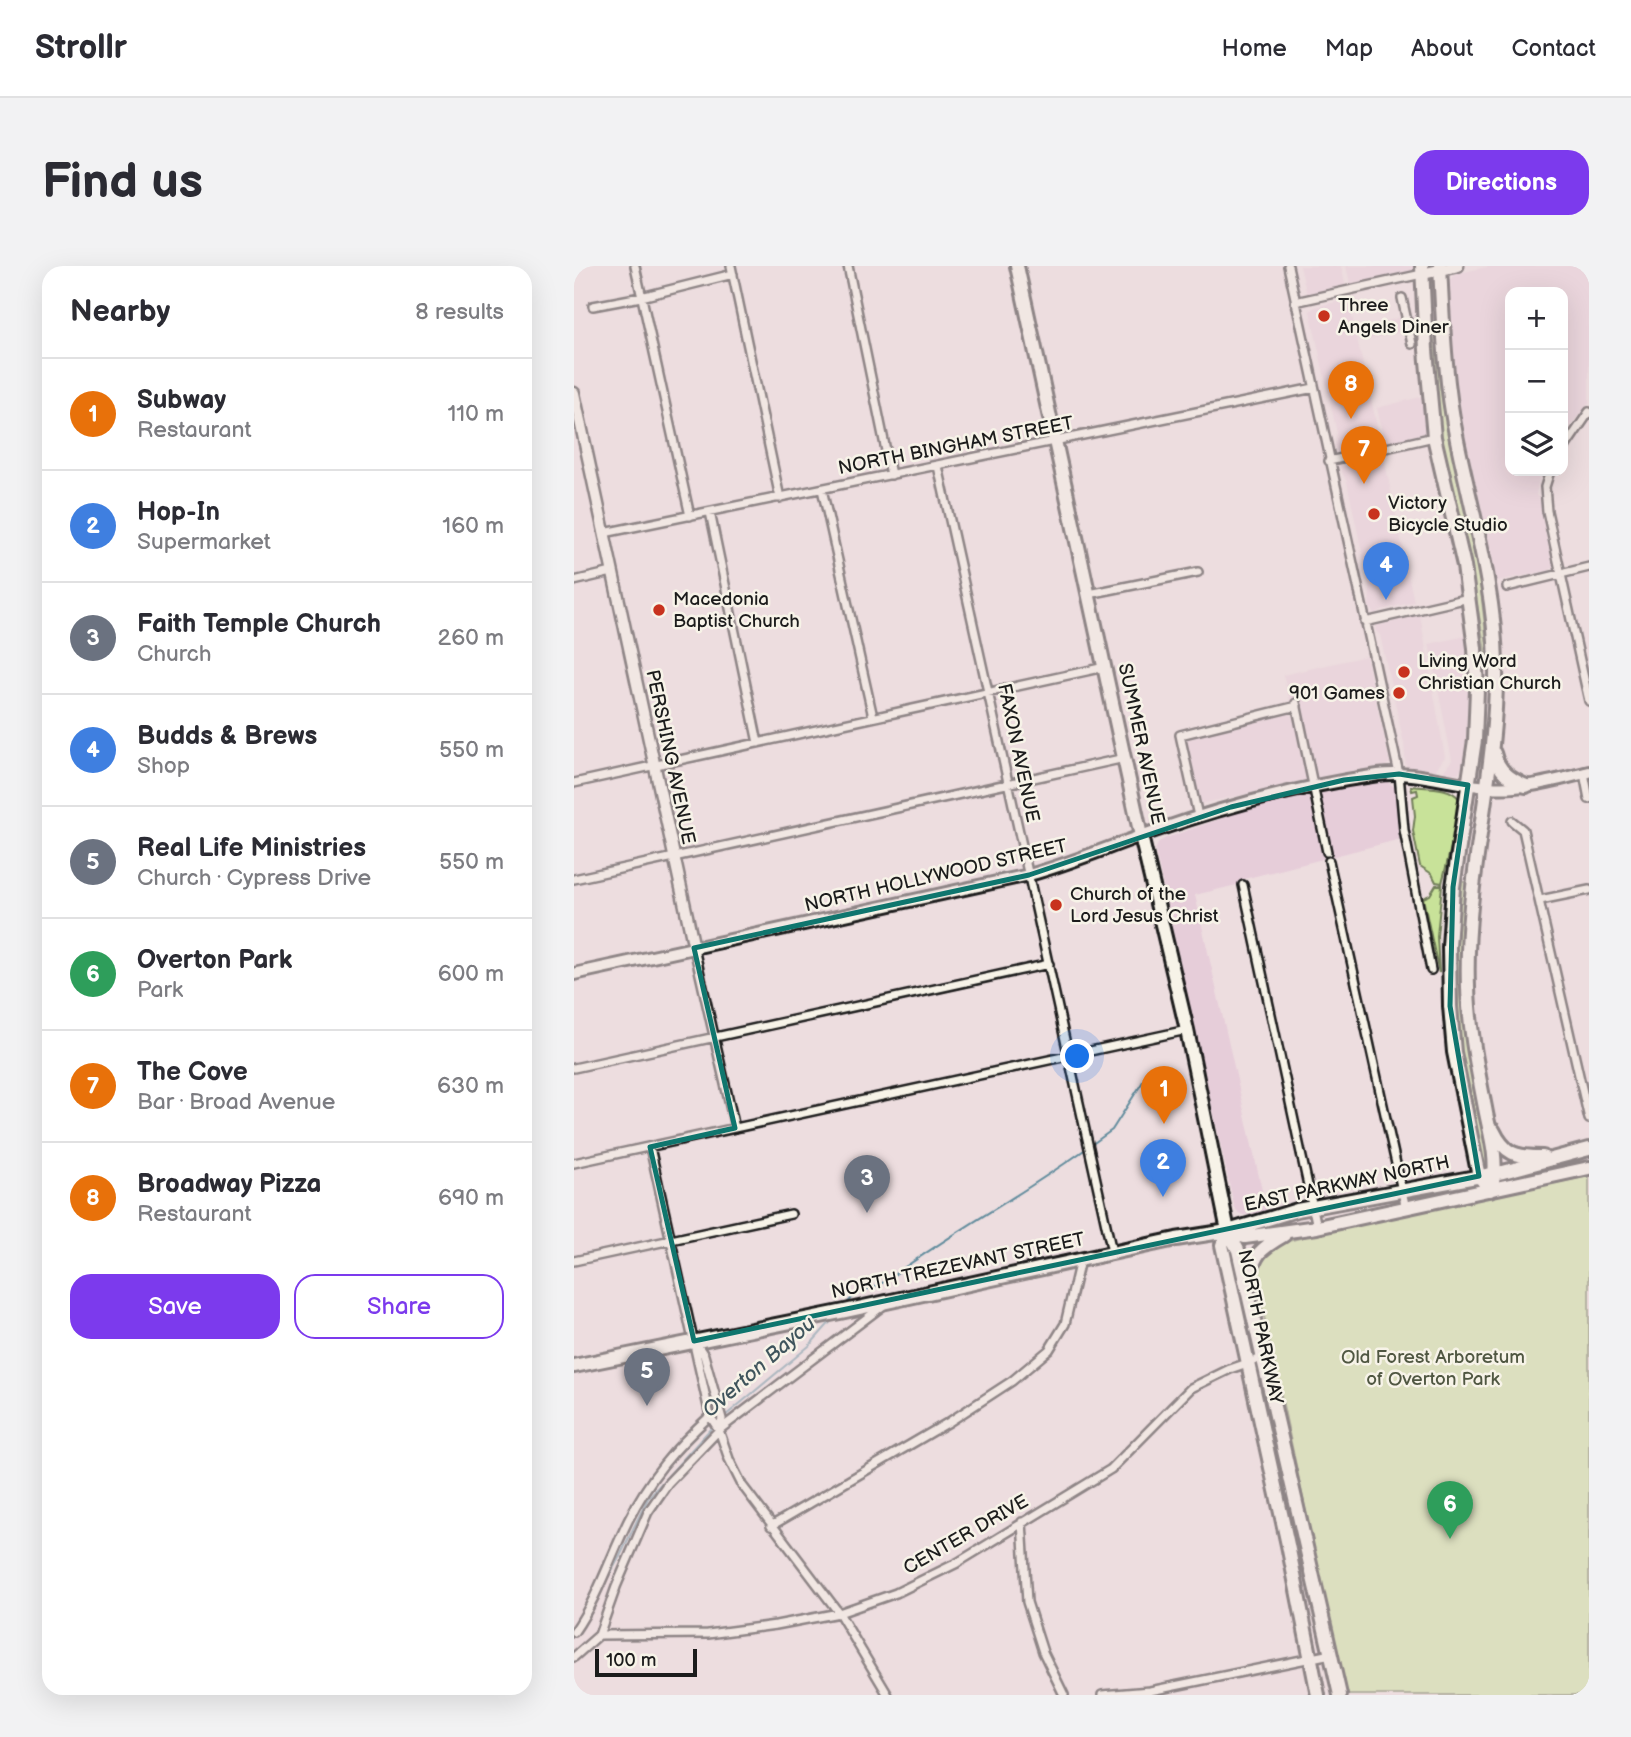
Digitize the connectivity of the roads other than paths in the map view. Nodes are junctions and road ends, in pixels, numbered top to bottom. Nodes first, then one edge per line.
1 (635, 266) edge
2 (848, 266) edge
3 (1017, 266) edge
4 (1287, 266) edge
5 (1458, 266) edge
6 (1441, 268) edge
7 (732, 270) edge
8 (1422, 270) edge
9 (641, 297) junction
10 (1402, 298) dead end
11 (1295, 302) junction
12 (593, 306) dead end
13 (1424, 313) junction
14 (1405, 315) junction
15 (1412, 344) dead end
16 (1314, 388) junction
17 (575, 401) edge
18 (1589, 412) edge
19 (1434, 437) junction
20 (1055, 442) junction
21 (1568, 443) edge
22 (1329, 461) junction
23 (938, 466) junction
24 (891, 475) junction
25 (1549, 476) edge
26 (822, 489) junction
27 (780, 498) junction
28 (710, 512) junction
29 (690, 516) junction
30 (604, 533) junction
31 (1589, 567) edge
32 (612, 572) junction
33 (1198, 572) dead end
34 (1561, 574) junction
35 (574, 581) edge
36 (1507, 587) dead end
37 (1088, 594) junction
38 (1469, 598) junction
39 (1364, 622) junction
40 (1105, 667) junction
41 (989, 692) junction
42 (1589, 701) edge
43 (873, 718) junction
44 (758, 743) junction
45 (1492, 744) junction
46 (1125, 758) junction
47 (653, 766) junction
48 (1586, 773) edge
49 (1399, 774) junction
50 (574, 783) edge
51 (1008, 784) junction
52 (1468, 785) junction
53 (1526, 786) junction
54 (1314, 787) junction
55 (1487, 787) junction
56 (1589, 799) edge
57 (1198, 816) junction
58 (1513, 821) dead end
59 (1140, 836) junction
60 (1327, 852) dead end
61 (674, 857) junction
62 (1329, 861) dead end
63 (1029, 875) junction
64 (574, 879) edge
65 (1243, 884) dead end
66 (1589, 890) edge
67 (1540, 900) junction
68 (694, 948) junction
69 (1049, 964) junction
70 (1431, 970) dead end
71 (574, 974) edge
72 (1187, 1030) junction
73 (714, 1037) junction
74 (1069, 1055) junction
75 (574, 1068) edge
76 (1486, 1115) junction
77 (1589, 1119) edge
78 (735, 1128) junction
79 (650, 1147) junction
80 (1589, 1149) edge
81 (1557, 1157) junction
82 (574, 1163) edge
83 (1589, 1168) edge
84 (1495, 1173) junction
85 (1479, 1176) junction
86 (1490, 1190) junction
87 (1402, 1192) junction
88 (1314, 1208) junction
89 (1406, 1209) junction
90 (791, 1214) dead end
91 (1317, 1227) junction
92 (1228, 1231) junction
93 (1289, 1231) junction
94 (671, 1240) junction
95 (1112, 1252) junction
96 (1080, 1259) junction
97 (574, 1261) edge
98 (1246, 1285) junction
99 (890, 1301) junction
100 (694, 1340) junction
101 (1262, 1358) junction
102 (1248, 1362) junction
103 (574, 1366) edge
104 (717, 1422) junction
105 (1021, 1522) junction
106 (771, 1526) junction
107 (839, 1613) junction
108 (574, 1632) edge
109 (600, 1634) junction
110 (1331, 1654) junction
111 (574, 1657) edge
112 (1310, 1659) junction
113 (888, 1695) edge
114 (1064, 1695) edge
115 (1102, 1695) edge
116 (1318, 1695) edge
117 (1340, 1695) edge

1 - 9 street
2 - 24 street
3 - 20 main road, SUMMER AVENUE
4 - 11 street
5 - 6 street
6 - 8 street
6 - 45 main road
7 - 9 street
7 - 27 street
8 - 11 street
8 - 13 main road
9 - 12 street
9 - 29 street
10 - 14 street
11 - 16 street
13 - 14 street
13 - 19 main road
14 - 15 street
16 - 20 street, NORTH BINGHAM STREET
16 - 22 street
17 - 30 street, PERSHING AVENUE
18 - 21 street
19 - 22 street
19 - 38 main road
20 - 23 street, NORTH BINGHAM STREET
20 - 37 main road, SUMMER AVENUE
22 - 39 street
23 - 24 street, NORTH BINGHAM STREET
23 - 41 street, FAXON AVENUE
24 - 26 street, NORTH BINGHAM STREET
25 - 34 street
26 - 27 street, NORTH BINGHAM STREET
26 - 43 street
27 - 28 street, NORTH BINGHAM STREET
28 - 29 street, NORTH BINGHAM STREET
28 - 44 street
29 - 30 street, NORTH BINGHAM STREET
30 - 32 street, PERSHING AVENUE
31 - 34 street
32 - 35 street
32 - 47 street, PERSHING AVENUE
33 - 37 street
34 - 36 street
34 - 42 street
37 - 40 main road, SUMMER AVENUE
38 - 39 street
38 - 52 main road
39 - 49 street
40 - 41 street
40 - 46 main road, SUMMER AVENUE
41 - 43 street
41 - 51 street, FAXON AVENUE
43 - 44 street
44 - 47 street
45 - 53 main road
45 - 55 main road
46 - 51 street
46 - 59 main road, SUMMER AVENUE
47 - 50 street
47 - 61 street, PERSHING AVENUE
48 - 53 main road, NORTH HOLLYWOOD STREET
48 - 56 street
49 - 52 main road, NORTH HOLLYWOOD STREET
49 - 54 main road, NORTH HOLLYWOOD STREET
49 - 70 street
51 - 61 street
51 - 63 street, FAXON AVENUE
52 - 55 main road, NORTH HOLLYWOOD STREET
52 - 85 main road
53 - 55 main road, NORTH HOLLYWOOD STREET
54 - 57 main road, NORTH HOLLYWOOD STREET
54 - 57 street
54 - 60 street
55 - 76 main road
57 - 59 main road, NORTH HOLLYWOOD STREET
58 - 67 street
59 - 63 main road, NORTH HOLLYWOOD STREET
59 - 72 main road, SUMMER AVENUE
61 - 64 street
61 - 68 street, PERSHING AVENUE
62 - 87 street
63 - 68 main road, NORTH HOLLYWOOD STREET
63 - 69 street, FAXON AVENUE
65 - 88 street
66 - 67 street
67 - 77 street
68 - 71 main road, NORTH HOLLYWOOD STREET
68 - 73 street, PERSHING AVENUE
69 - 73 street
69 - 74 street, FAXON AVENUE
72 - 74 street
72 - 92 main road, SUMMER AVENUE
73 - 75 street
73 - 78 street, PERSHING AVENUE
74 - 78 street
74 - 95 street, FAXON AVENUE
76 - 81 main road
76 - 84 main road
78 - 79 street
79 - 82 street
79 - 94 street
80 - 81 main road, EAST PARKWAY NORTH
81 - 84 main road, EAST PARKWAY NORTH
83 - 86 main road, EAST PARKWAY NORTH
84 - 85 main road, EAST PARKWAY NORTH
84 - 86 main road
85 - 86 main road
85 - 87 main road, EAST PARKWAY NORTH
86 - 89 main road, EAST PARKWAY NORTH
87 - 88 main road, EAST PARKWAY NORTH
87 - 89 street
88 - 91 street
88 - 92 main road, EAST PARKWAY NORTH
89 - 91 main road, EAST PARKWAY NORTH
90 - 94 street
91 - 93 main road, EAST PARKWAY NORTH
92 - 93 main road, EAST PARKWAY NORTH
92 - 95 main road, NORTH TREZEVANT STREET
92 - 98 main road, NORTH PARKWAY
92 - 102 main road, NORTH PARKWAY
93 - 98 main road
94 - 97 street
94 - 100 street
95 - 96 main road, NORTH TREZEVANT STREET
96 - 99 main road, NORTH TREZEVANT STREET
96 - 106 street
98 - 101 main road, NORTH PARKWAY
99 - 100 main road, NORTH TREZEVANT STREET
99 - 104 street
100 - 103 main road, NORTH TREZEVANT STREET
100 - 104 street
101 - 102 street, CENTER DRIVE
101 - 110 main road, NORTH PARKWAY
102 - 105 street, CENTER DRIVE
102 - 112 main road, NORTH PARKWAY
104 - 106 street
104 - 108 street
104 - 109 street
105 - 107 street, CENTER DRIVE
105 - 114 street
106 - 107 street
107 - 109 street, CENTER DRIVE
107 - 113 street
109 - 111 street
110 - 112 street
110 - 117 main road, NORTH PARKWAY
112 - 115 street
112 - 116 main road, NORTH PARKWAY

